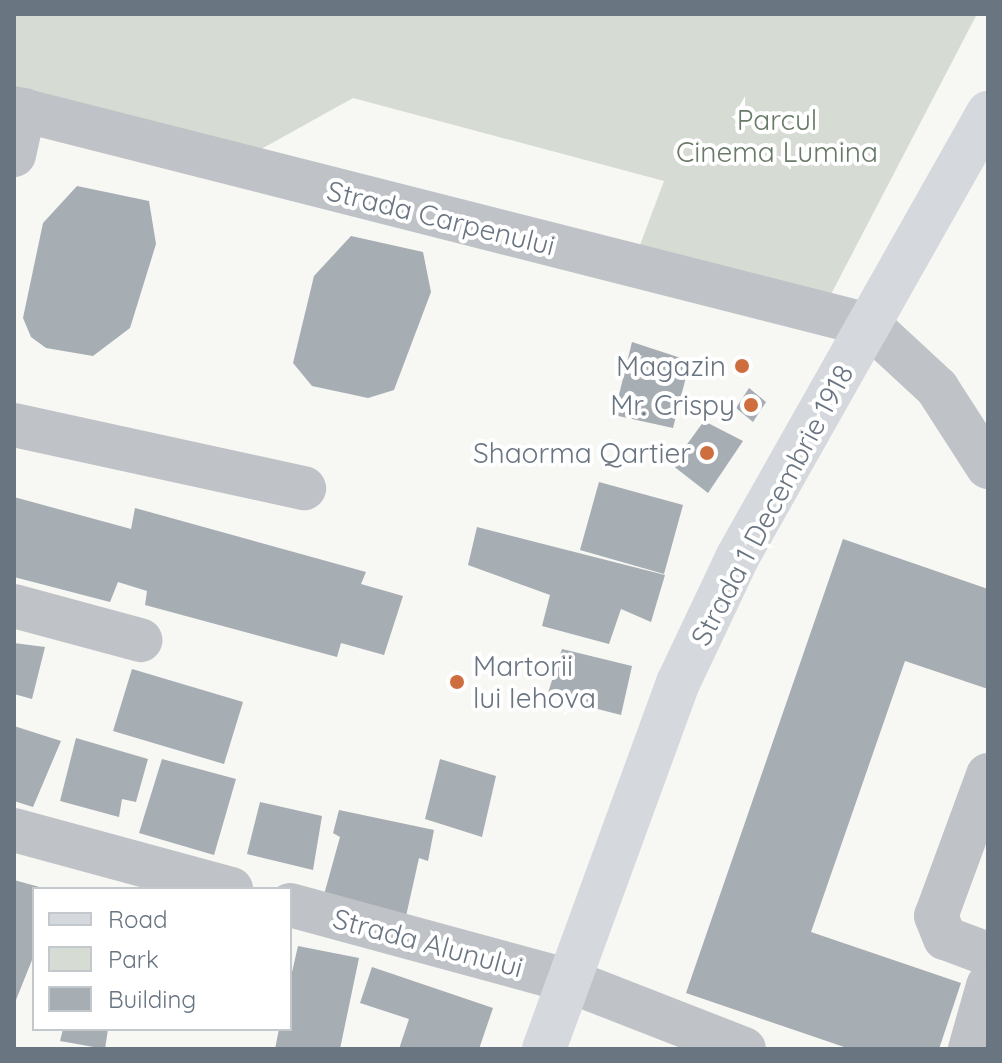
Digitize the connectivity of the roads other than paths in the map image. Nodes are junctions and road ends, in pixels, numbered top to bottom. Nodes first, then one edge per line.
1 (19, 109) edge
2 (988, 113) edge
3 (14, 155) edge
4 (869, 325) junction
5 (14, 425) edge
6 (988, 467) edge
7 (304, 488) dead end
8 (14, 606) edge
9 (140, 640) dead end
10 (988, 775) edge
11 (14, 830) edge
12 (224, 887) edge
13 (292, 906) edge
14 (988, 954) edge
15 (567, 980) junction
16 (988, 986) edge
17 (544, 1049) edge
18 (744, 1049) edge
19 (970, 1049) edge

1 - 3 street
1 - 4 street, Strada Carpenului
2 - 4 main road, Strada 1 Decembrie 1918
4 - 6 street
4 - 15 main road, Strada 1 Decembrie 1918
5 - 7 street
8 - 9 street
10 - 14 street
11 - 12 street
13 - 15 street, Strada Alunului
15 - 17 main road, Strada 1 Decembrie 1918
15 - 18 street, Strada Alunului
16 - 19 street

